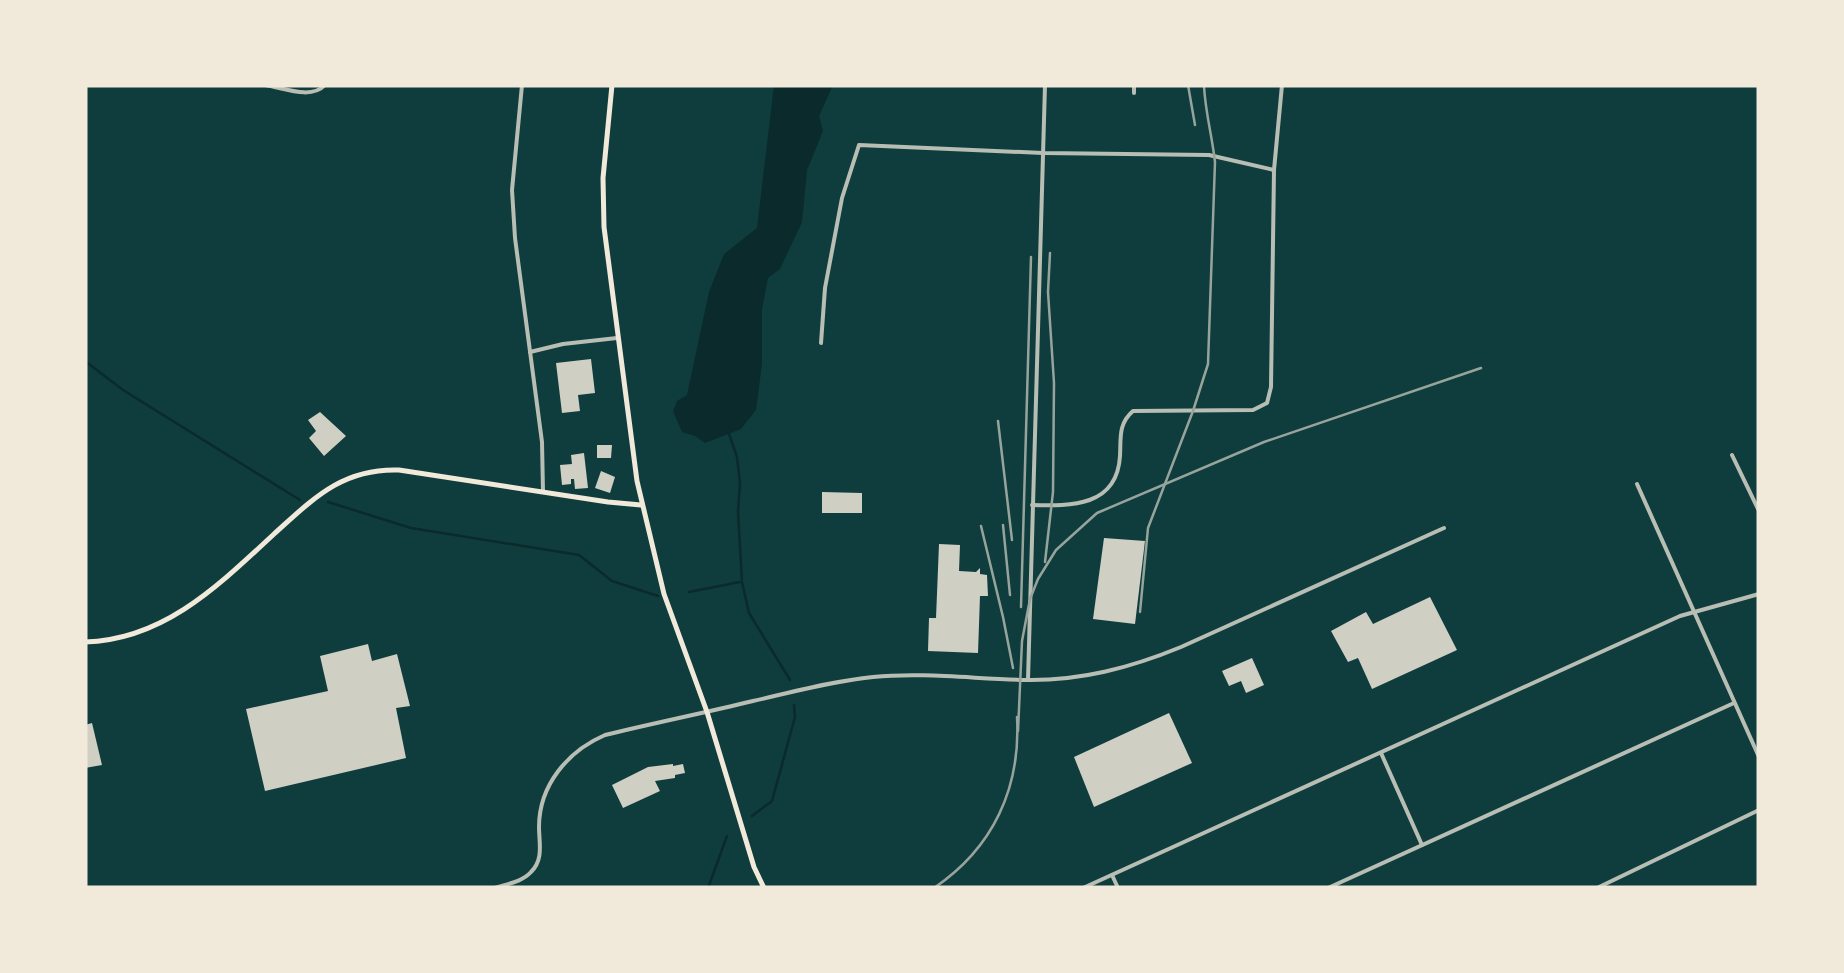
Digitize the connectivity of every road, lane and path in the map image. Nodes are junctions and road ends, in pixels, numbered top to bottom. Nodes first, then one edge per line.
1 (266, 85) edge
2 (326, 85) edge
3 (522, 85) edge
4 (612, 85) edge
5 (1045, 85) edge
6 (1134, 85) edge
7 (1282, 85) edge
8 (1134, 93) dead end
9 (1043, 153) junction
10 (1274, 170) junction
11 (617, 338) junction
12 (821, 344) dead end
13 (530, 352) junction
14 (1732, 455) dead end
15 (1637, 484) dead end
16 (543, 492) junction
17 (641, 505) junction
18 (1032, 505) junction
19 (1759, 512) edge
20 (1444, 528) dead end
21 (1759, 594) edge
22 (1694, 611) junction
23 (85, 642) edge
24 (1028, 680) junction
25 (1734, 704) junction
26 (706, 712) junction
27 (1382, 753) junction
28 (1759, 757) edge
29 (1759, 810) edge
30 (1422, 845) junction
31 (1112, 875) junction
32 (495, 888) edge
33 (764, 888) edge
34 (1083, 888) edge
35 (1118, 888) edge
36 (1328, 888) edge
37 (1597, 888) edge

1 - 2 street
3 - 13 street
4 - 11 main road
5 - 9 street
6 - 8 street
7 - 10 street
9 - 10 street
9 - 12 street
9 - 18 street
10 - 18 street
11 - 13 street
11 - 17 main road
13 - 16 street
14 - 19 street
15 - 22 street
16 - 17 main road
16 - 23 main road
17 - 26 main road
18 - 24 street
20 - 24 street
21 - 22 street
22 - 25 street
22 - 27 street
24 - 26 street
25 - 28 street
25 - 30 street
26 - 32 street
26 - 33 main road
27 - 30 street
27 - 31 street
29 - 37 street
30 - 36 street
31 - 34 street
31 - 35 street

